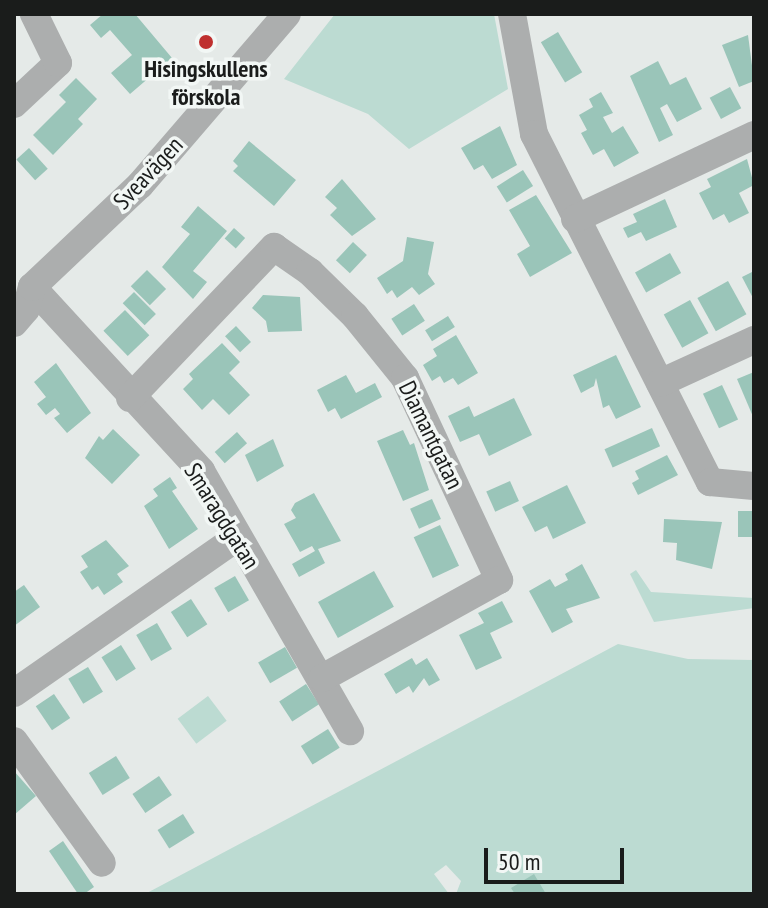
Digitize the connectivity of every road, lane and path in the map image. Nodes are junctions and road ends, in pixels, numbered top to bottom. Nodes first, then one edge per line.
1 (34, 14) edge
2 (512, 14) edge
3 (285, 15) edge
4 (14, 104) edge
5 (754, 135) edge
6 (575, 219) junction
7 (23, 288) edge
8 (14, 323) edge
9 (754, 340) edge
10 (660, 383) junction
11 (130, 398) junction
12 (754, 486) edge
13 (236, 538) junction
14 (322, 678) junction
15 (14, 693) edge
16 (350, 731) dead end
17 (14, 741) edge
18 (102, 863) dead end

1 - 4 street
2 - 6 street
3 - 7 street, Sveavägen
5 - 6 street
6 - 10 street
7 - 8 street, Sveavägen
7 - 11 street, Smaragdgatan
9 - 10 street
10 - 12 street
11 - 13 street, Smaragdgatan
11 - 14 street, Diamantgatan
13 - 14 street, Smaragdgatan
13 - 15 street
14 - 16 street, Smaragdgatan
17 - 18 street

